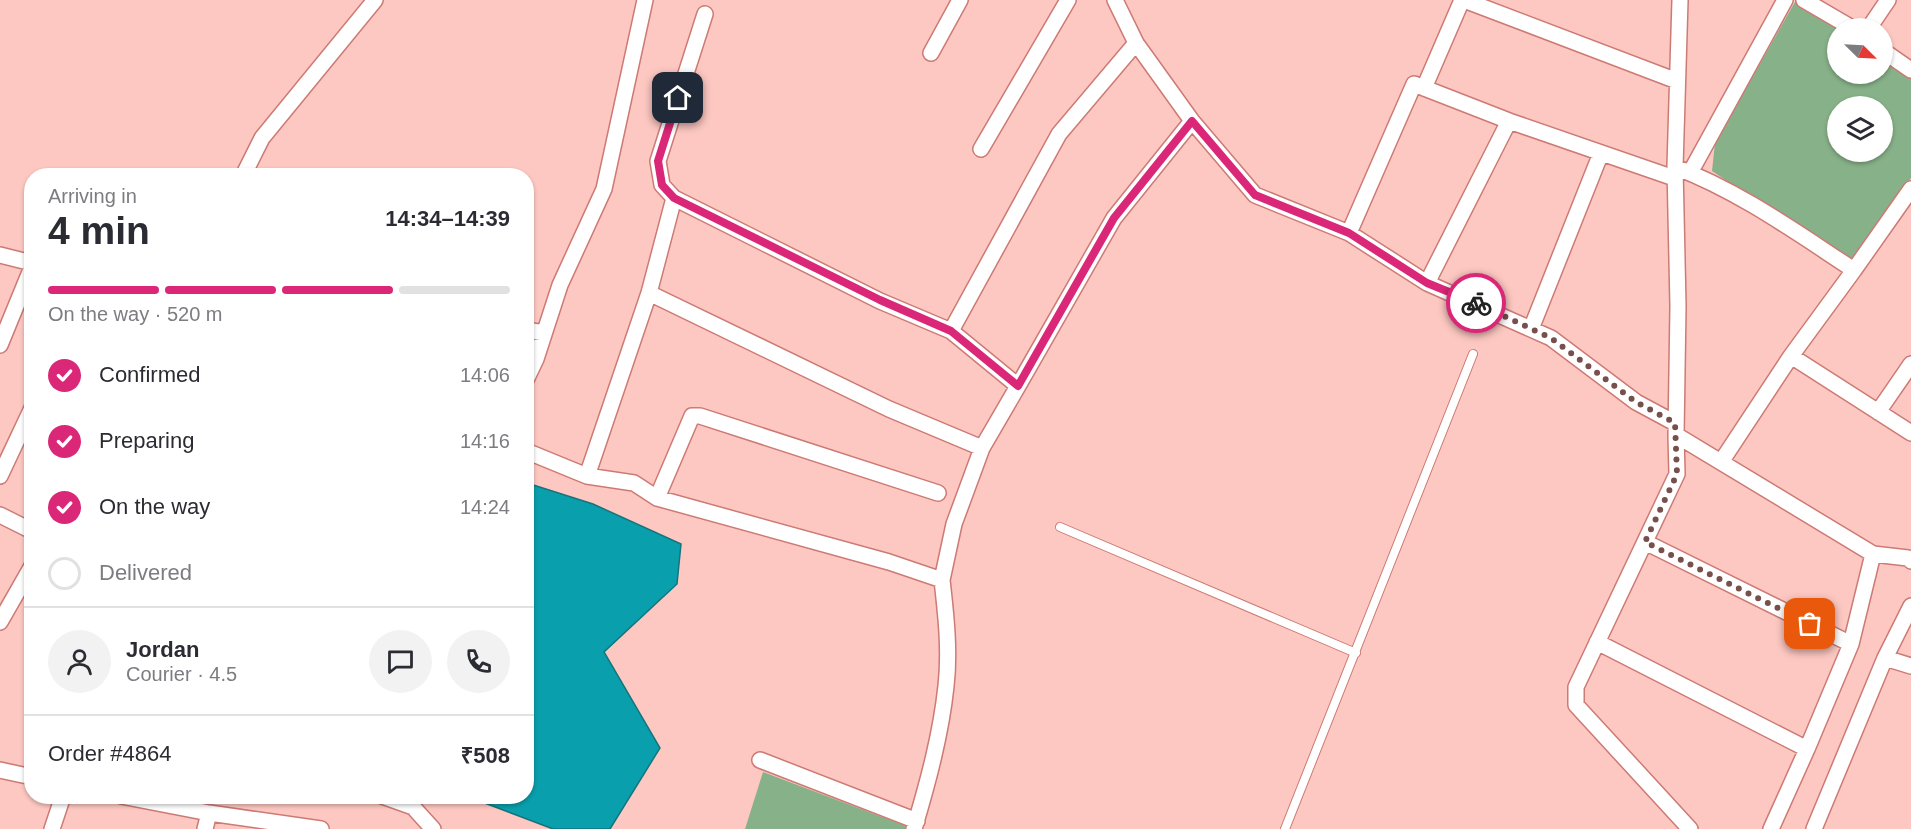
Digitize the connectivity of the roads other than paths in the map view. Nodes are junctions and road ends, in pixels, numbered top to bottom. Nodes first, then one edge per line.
1 (375, 0) edge
2 (645, 0) edge
3 (960, 0) edge
4 (1068, 0) edge
5 (1115, 0) edge
6 (1463, 0) edge
7 (1785, 0) edge
8 (1804, 0) edge
9 (1888, 0) edge
10 (1677, 1) edge
11 (705, 14) dead end
12 (1835, 18) edge
13 (1876, 18) edge
14 (1136, 44) junction
15 (931, 53) dead end
16 (1893, 58) edge
17 (1911, 70) edge
18 (1677, 81) junction
19 (1424, 88) junction
20 (1192, 121) junction
21 (1509, 121) junction
22 (981, 149) dead end
23 (1601, 153) junction
24 (247, 168) edge
25 (1675, 173) junction
26 (1690, 173) junction
27 (1911, 189) edge
28 (674, 198) junction
29 (1349, 233) junction
30 (0, 255) edge
31 (24, 262) edge
32 (1854, 270) junction
33 (24, 283) edge
34 (1427, 283) junction
35 (649, 293) junction
36 (4, 328) edge
37 (1531, 328) junction
38 (534, 331) edge
39 (951, 331) junction
40 (544, 333) junction
41 (0, 345) edge
42 (1473, 354) dead end
43 (1791, 356) junction
44 (534, 359) edge
45 (1911, 364) edge
46 (1018, 386) junction
47 (1878, 412) junction
48 (24, 425) edge
49 (1676, 429) junction
50 (1911, 433) edge
51 (982, 448) junction
52 (534, 454) edge
53 (1720, 462) junction
54 (0, 476) edge
55 (586, 476) junction
56 (938, 493) dead end
57 (657, 498) junction
58 (0, 515) edge
59 (24, 527) edge
60 (1060, 527) dead end
61 (1645, 542) junction
62 (1873, 554) junction
63 (1910, 557) edge
64 (24, 579) edge
65 (942, 580) junction
66 (1911, 606) edge
67 (1, 616) edge
68 (1597, 642) junction
69 (1851, 644) junction
70 (1356, 653) junction
71 (1885, 658) junction
72 (1911, 666) edge
73 (1807, 749) junction
74 (760, 760) dead end
75 (0, 770) edge
76 (24, 775) edge
77 (60, 804) edge
78 (161, 804) edge
79 (405, 804) edge
80 (209, 813) junction
81 (915, 825) edge
82 (52, 829) edge
83 (205, 829) edge
84 (321, 829) edge
85 (433, 829) edge
86 (1285, 829) edge
87 (1690, 829) edge
88 (1771, 829) edge
89 (1814, 829) edge

1 - 24 street
2 - 40 street
3 - 15 street
4 - 22 street
5 - 14 street
6 - 18 street
6 - 19 street
7 - 26 street
8 - 12 street
9 - 13 street
10 - 18 street
11 - 28 street
14 - 20 street
14 - 39 street
16 - 17 street
18 - 25 street
19 - 21 street
19 - 29 street
20 - 29 street
20 - 46 street
21 - 23 street
21 - 34 street
23 - 25 street
23 - 37 street
25 - 26 street
25 - 49 street
26 - 32 street
27 - 32 street
28 - 35 street
28 - 39 street
29 - 34 street
30 - 31 street
32 - 43 street
33 - 36 street
34 - 37 street
35 - 51 street
35 - 55 street
36 - 41 street
37 - 49 street
38 - 40 street
39 - 46 street
40 - 44 street
42 - 70 lane
43 - 47 street
43 - 53 street
45 - 47 street
46 - 51 street
47 - 50 street
48 - 54 street
49 - 53 street
49 - 61 street
51 - 65 street
52 - 55 street
53 - 62 street
55 - 57 street
56 - 57 street
57 - 65 street
58 - 59 street
60 - 70 lane
61 - 68 street
61 - 69 street
62 - 63 street
62 - 69 street
64 - 67 street
65 - 81 street
66 - 71 street
68 - 73 street
68 - 87 street
69 - 73 street
70 - 86 lane
71 - 72 street
71 - 89 street
73 - 88 street
74 - 81 street
75 - 76 street
77 - 82 street
78 - 80 street
79 - 85 street
80 - 83 street
80 - 84 street

